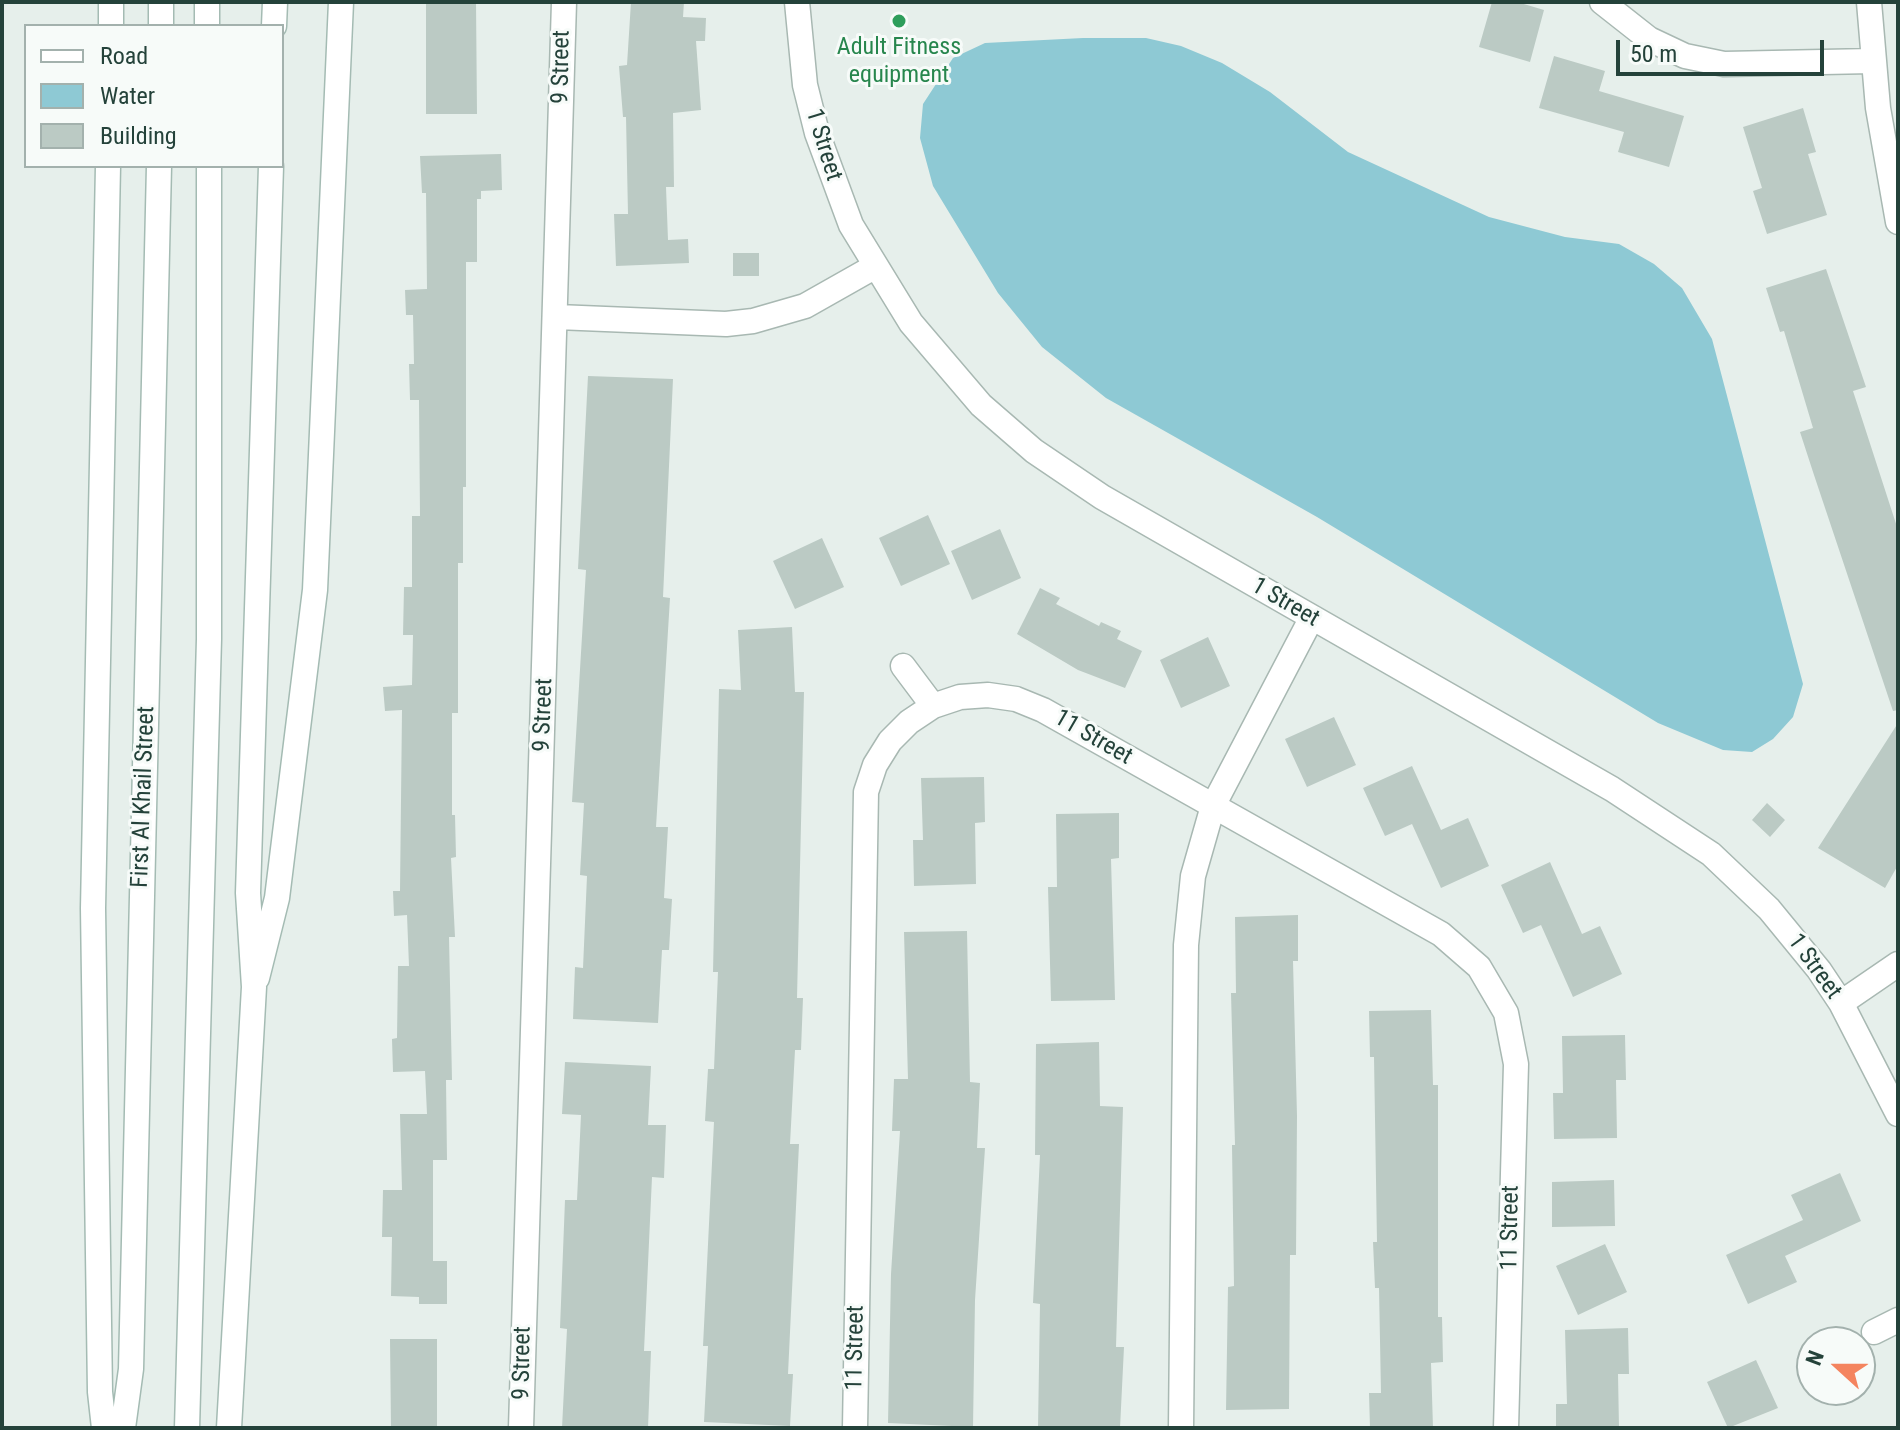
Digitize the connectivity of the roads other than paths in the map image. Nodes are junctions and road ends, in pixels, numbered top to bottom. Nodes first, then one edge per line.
1 (111, 2) edge
2 (161, 2) edge
3 (207, 2) edge
4 (275, 2) edge
5 (341, 2) edge
6 (564, 2) edge
7 (797, 2) edge
8 (1602, 2) edge
9 (1869, 2) edge
10 (111, 24) edge
11 (161, 24) edge
12 (207, 24) edge
13 (274, 24) edge
14 (1872, 61) junction
15 (108, 168) edge
16 (159, 168) edge
17 (209, 168) edge
18 (271, 168) edge
19 (1898, 222) edge
20 (874, 267) junction
21 (557, 317) junction
22 (1311, 619) junction
23 (903, 666) dead end
24 (933, 706) junction
25 (1213, 806) junction
26 (1898, 964) edge
27 (254, 987) junction
28 (1841, 1003) junction
29 (1898, 1114) edge
30 (1898, 1320) edge
31 (1876, 1331) edge
32 (104, 1428) edge
33 (123, 1428) edge
34 (187, 1428) edge
35 (229, 1428) edge
36 (521, 1428) edge
37 (855, 1428) edge
38 (1181, 1428) edge
39 (1506, 1428) edge

1 - 10 street
2 - 11 street
3 - 12 street
4 - 13 street
5 - 27 street
6 - 21 street, 9 Street
7 - 20 street, 1 Street
8 - 14 street
9 - 14 street
14 - 19 street
15 - 32 street
16 - 33 street, First Al Khail Street
17 - 34 street
18 - 27 street
20 - 21 street
20 - 22 street, 1 Street
21 - 36 street, 9 Street
22 - 25 street
22 - 28 street, 1 Street
23 - 24 street
24 - 25 street, 11 Street
24 - 37 street, 11 Street
25 - 38 street
25 - 39 street, 11 Street
26 - 28 street
27 - 35 street
28 - 29 street, 1 Street
30 - 31 street

